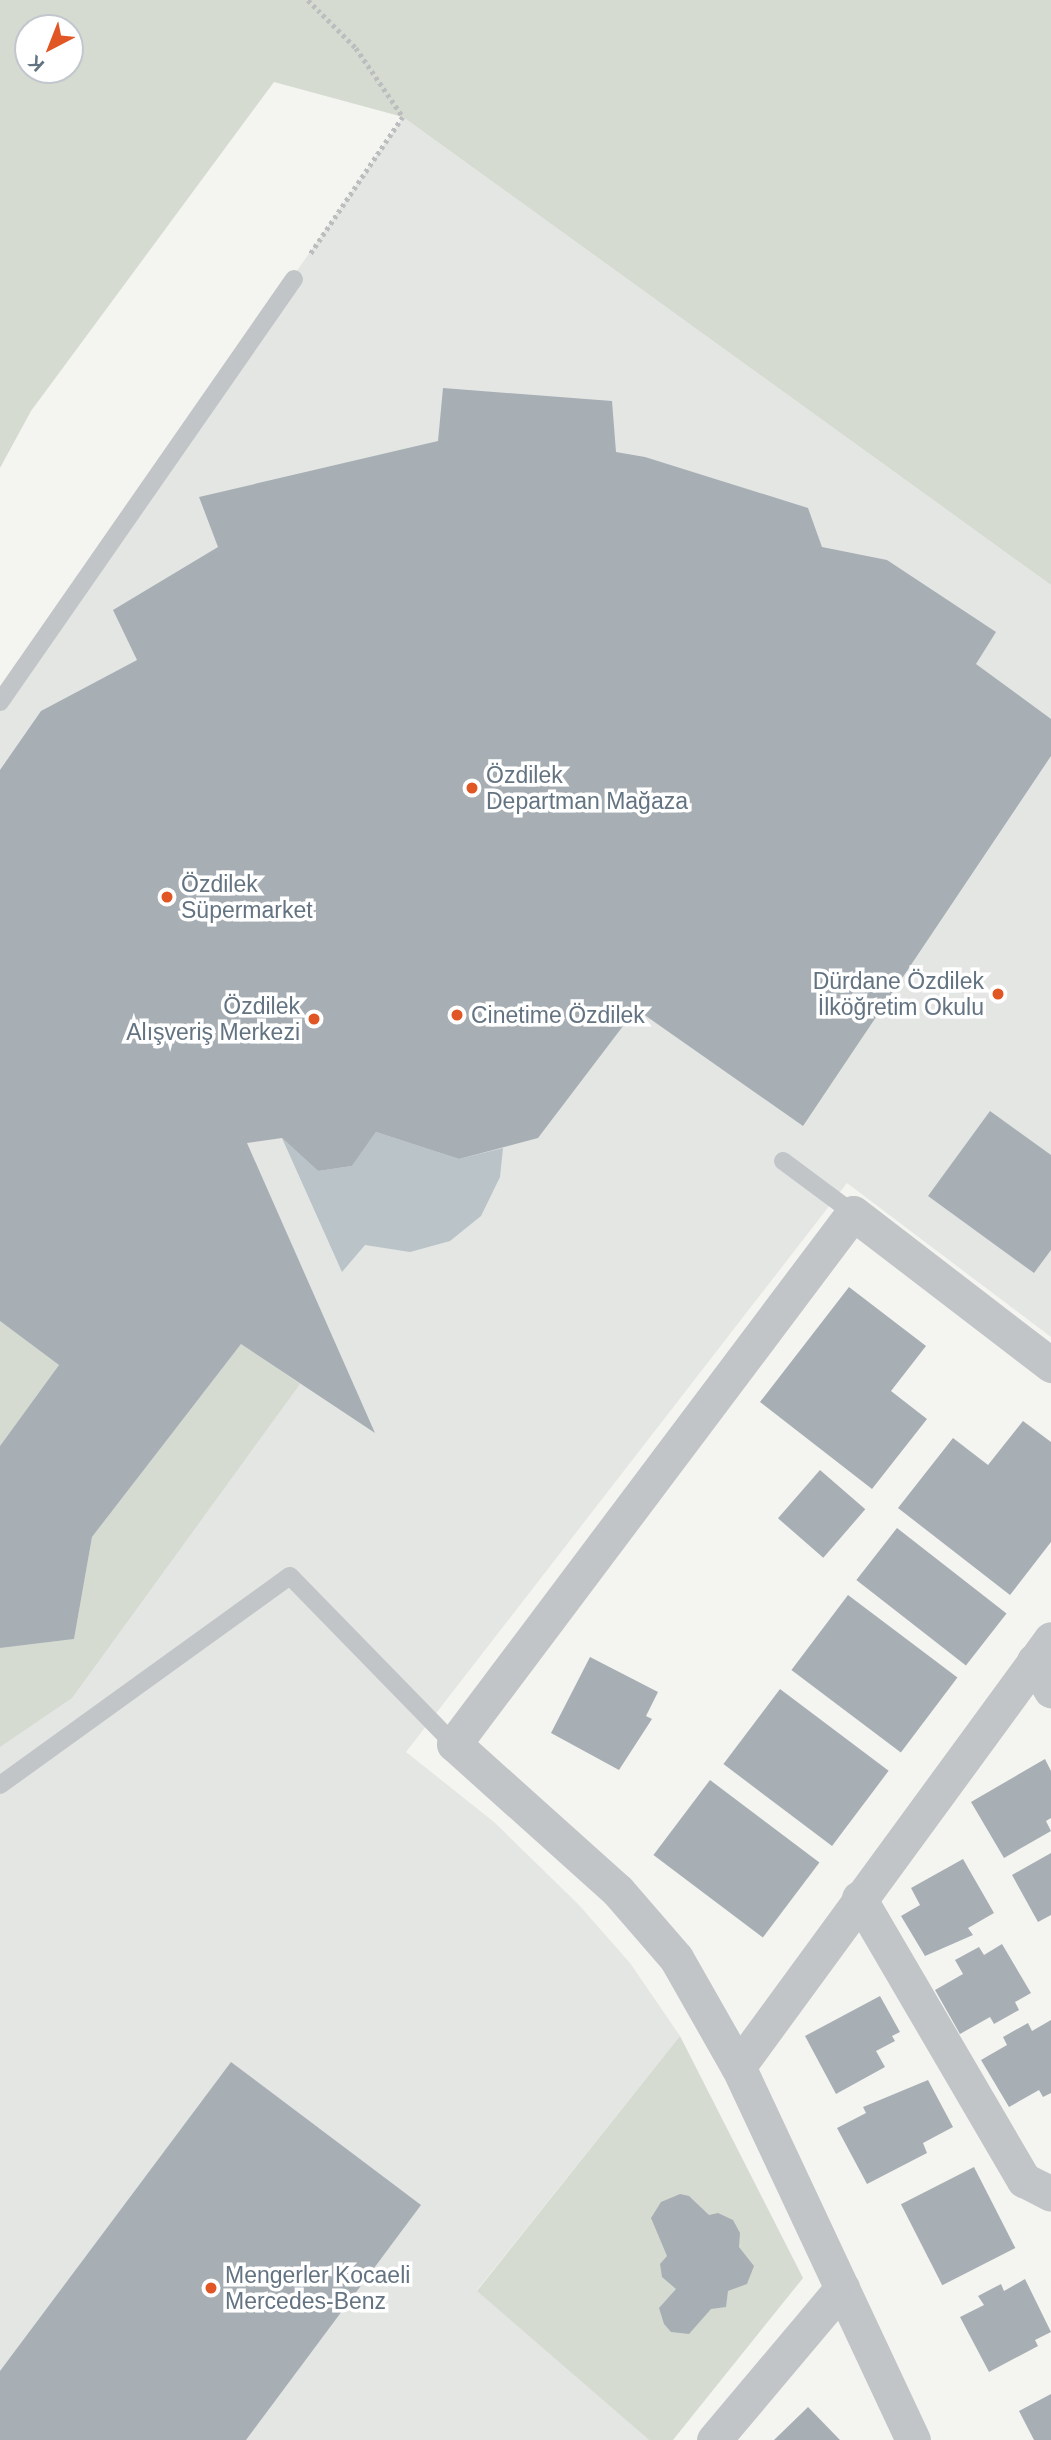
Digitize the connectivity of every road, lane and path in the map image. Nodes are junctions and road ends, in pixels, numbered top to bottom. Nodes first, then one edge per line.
1 (308, 0) edge
2 (294, 279) joint
3 (0, 702) edge
4 (783, 1161) dead end
5 (853, 1213) junction
6 (1051, 1365) edge
7 (1043, 1650) edge
8 (1051, 1692) edge
9 (454, 1744) junction
10 (0, 1785) edge
11 (859, 1898) junction
12 (737, 2067) junction
13 (1051, 2194) edge
14 (842, 2288) junction
15 (714, 2440) edge
16 (913, 2440) edge

1 - 2 path
2 - 3 lane
4 - 5 lane
5 - 6 street
5 - 9 street
7 - 8 street
7 - 11 street
9 - 10 lane
9 - 12 street
11 - 12 street
11 - 13 street
12 - 14 street
14 - 15 street
14 - 16 street

